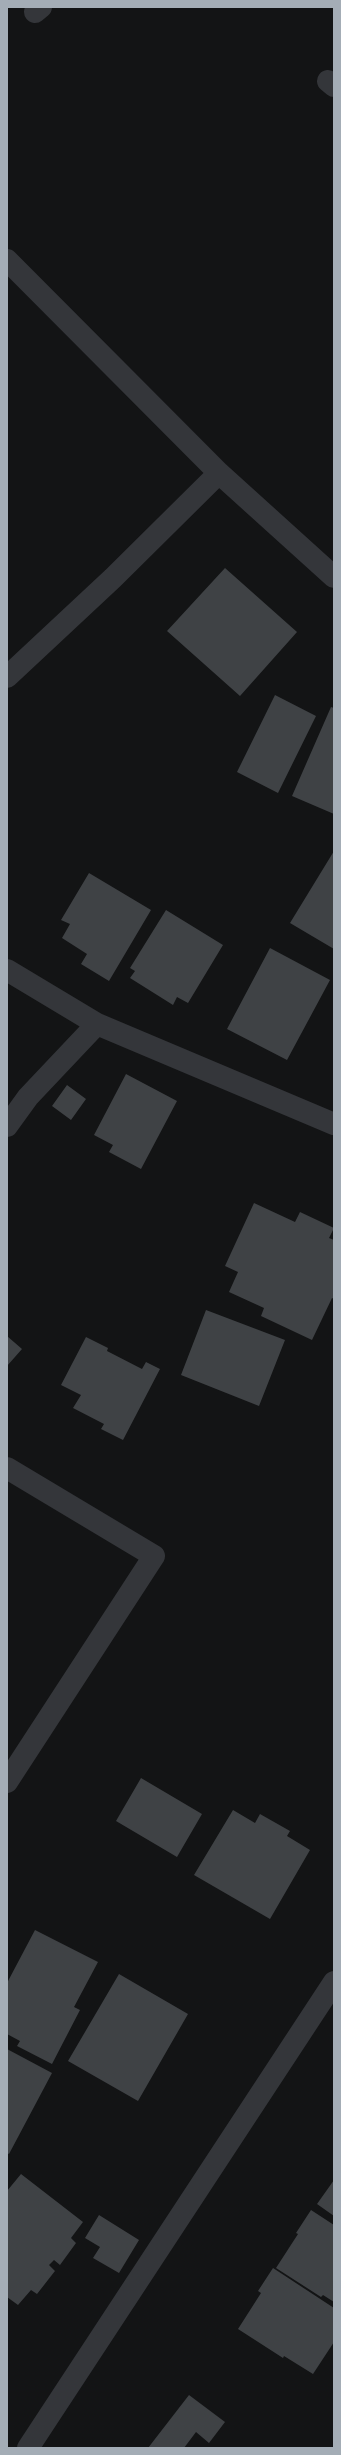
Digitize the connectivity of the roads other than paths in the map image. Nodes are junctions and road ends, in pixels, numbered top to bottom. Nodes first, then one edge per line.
1 (7, 260) edge
2 (219, 473) junction
3 (334, 577) edge
4 (7, 677) edge
5 (7, 970) edge
6 (96, 1024) junction
7 (334, 1124) edge
8 (7, 1126) edge
9 (7, 1468) edge
10 (7, 1782) edge
11 (334, 1982) edge
12 (28, 2448) edge

1 - 2 street
2 - 3 street
2 - 4 street
5 - 6 street
6 - 7 street
6 - 8 street
9 - 10 street
11 - 12 street

